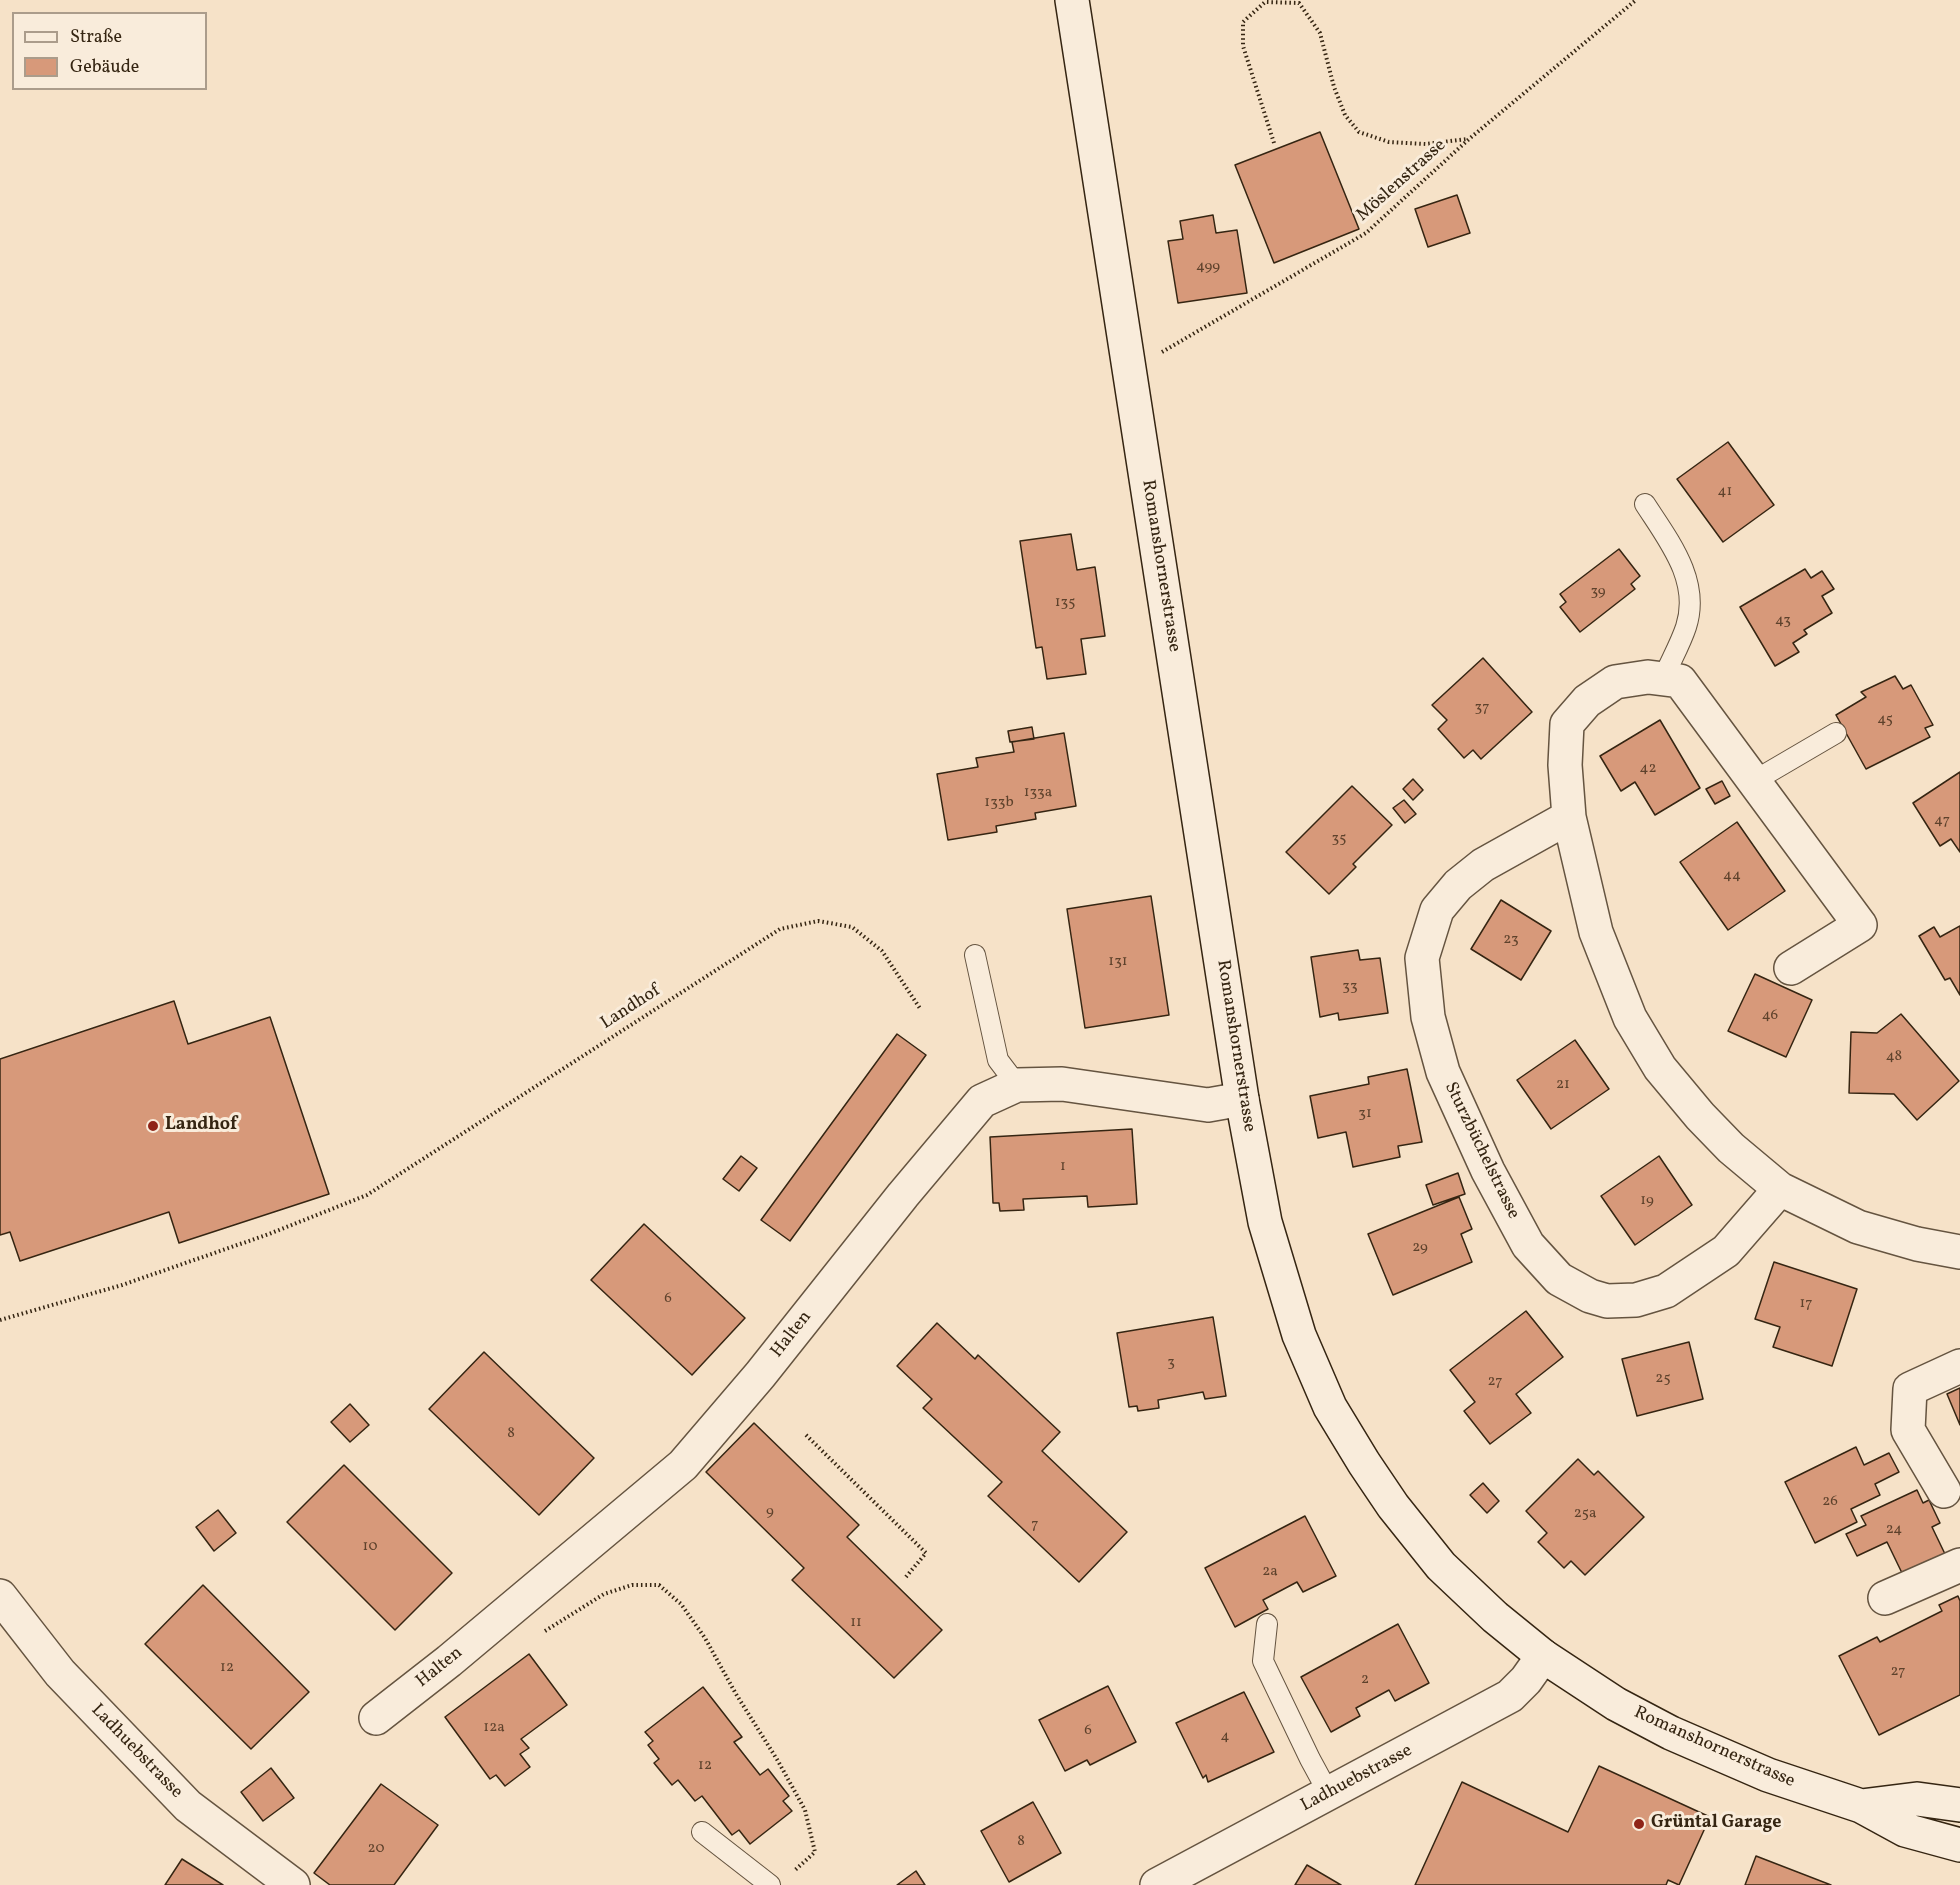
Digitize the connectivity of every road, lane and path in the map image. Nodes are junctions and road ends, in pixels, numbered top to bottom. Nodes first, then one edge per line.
1 (1072, 0) edge
2 (1636, 0) edge
3 (1469, 139) junction
4 (1274, 143) dead end
5 (1156, 343) dead end
6 (1645, 504) dead end
7 (1663, 679) junction
8 (1836, 733) dead end
9 (1754, 781) junction
10 (1569, 817) junction
11 (975, 955) dead end
12 (1791, 968) dead end
13 (921, 1010) dead end
14 (1017, 1085) junction
15 (1242, 1100) junction
16 (1780, 1189) junction
17 (1960, 1252) edge
18 (0, 1320) edge
19 (1960, 1366) edge
20 (806, 1436) dead end
21 (1944, 1491) dead end
22 (1960, 1564) edge
23 (905, 1578) dead end
24 (0, 1596) edge
25 (1885, 1598) dead end
26 (1267, 1624) dead end
27 (538, 1635) dead end
28 (1543, 1656) junction
29 (376, 1718) dead end
30 (1329, 1794) junction
31 (1960, 1805) edge
32 (1862, 1806) junction
33 (702, 1832) dead end
34 (1960, 1845) edge
35 (793, 1872) dead end
36 (293, 1885) edge
37 (770, 1885) edge
38 (1157, 1885) edge

1 - 15 street, Romanshornerstrasse
2 - 3 path, Möslenstrasse
3 - 4 path
3 - 5 path, Möslenstrasse
6 - 7 lane
7 - 9 street
7 - 10 street
8 - 9 lane
9 - 12 street
10 - 16 street
10 - 16 street, Sturzbüchelstrasse
11 - 14 lane
13 - 18 path, Landhof
14 - 15 street, Halten
14 - 29 street, Halten
15 - 28 street, Romanshornerstrasse
16 - 17 street
19 - 21 street
20 - 23 path
22 - 25 street
24 - 36 street, Ladhuebstrasse
26 - 30 lane
27 - 35 path
28 - 30 street, Ladhuebstrasse
28 - 32 street, Romanshornerstrasse
30 - 38 street, Ladhuebstrasse
31 - 32 street, Romanshornerstrasse
32 - 34 street, Romanshornerstrasse
33 - 37 lane

